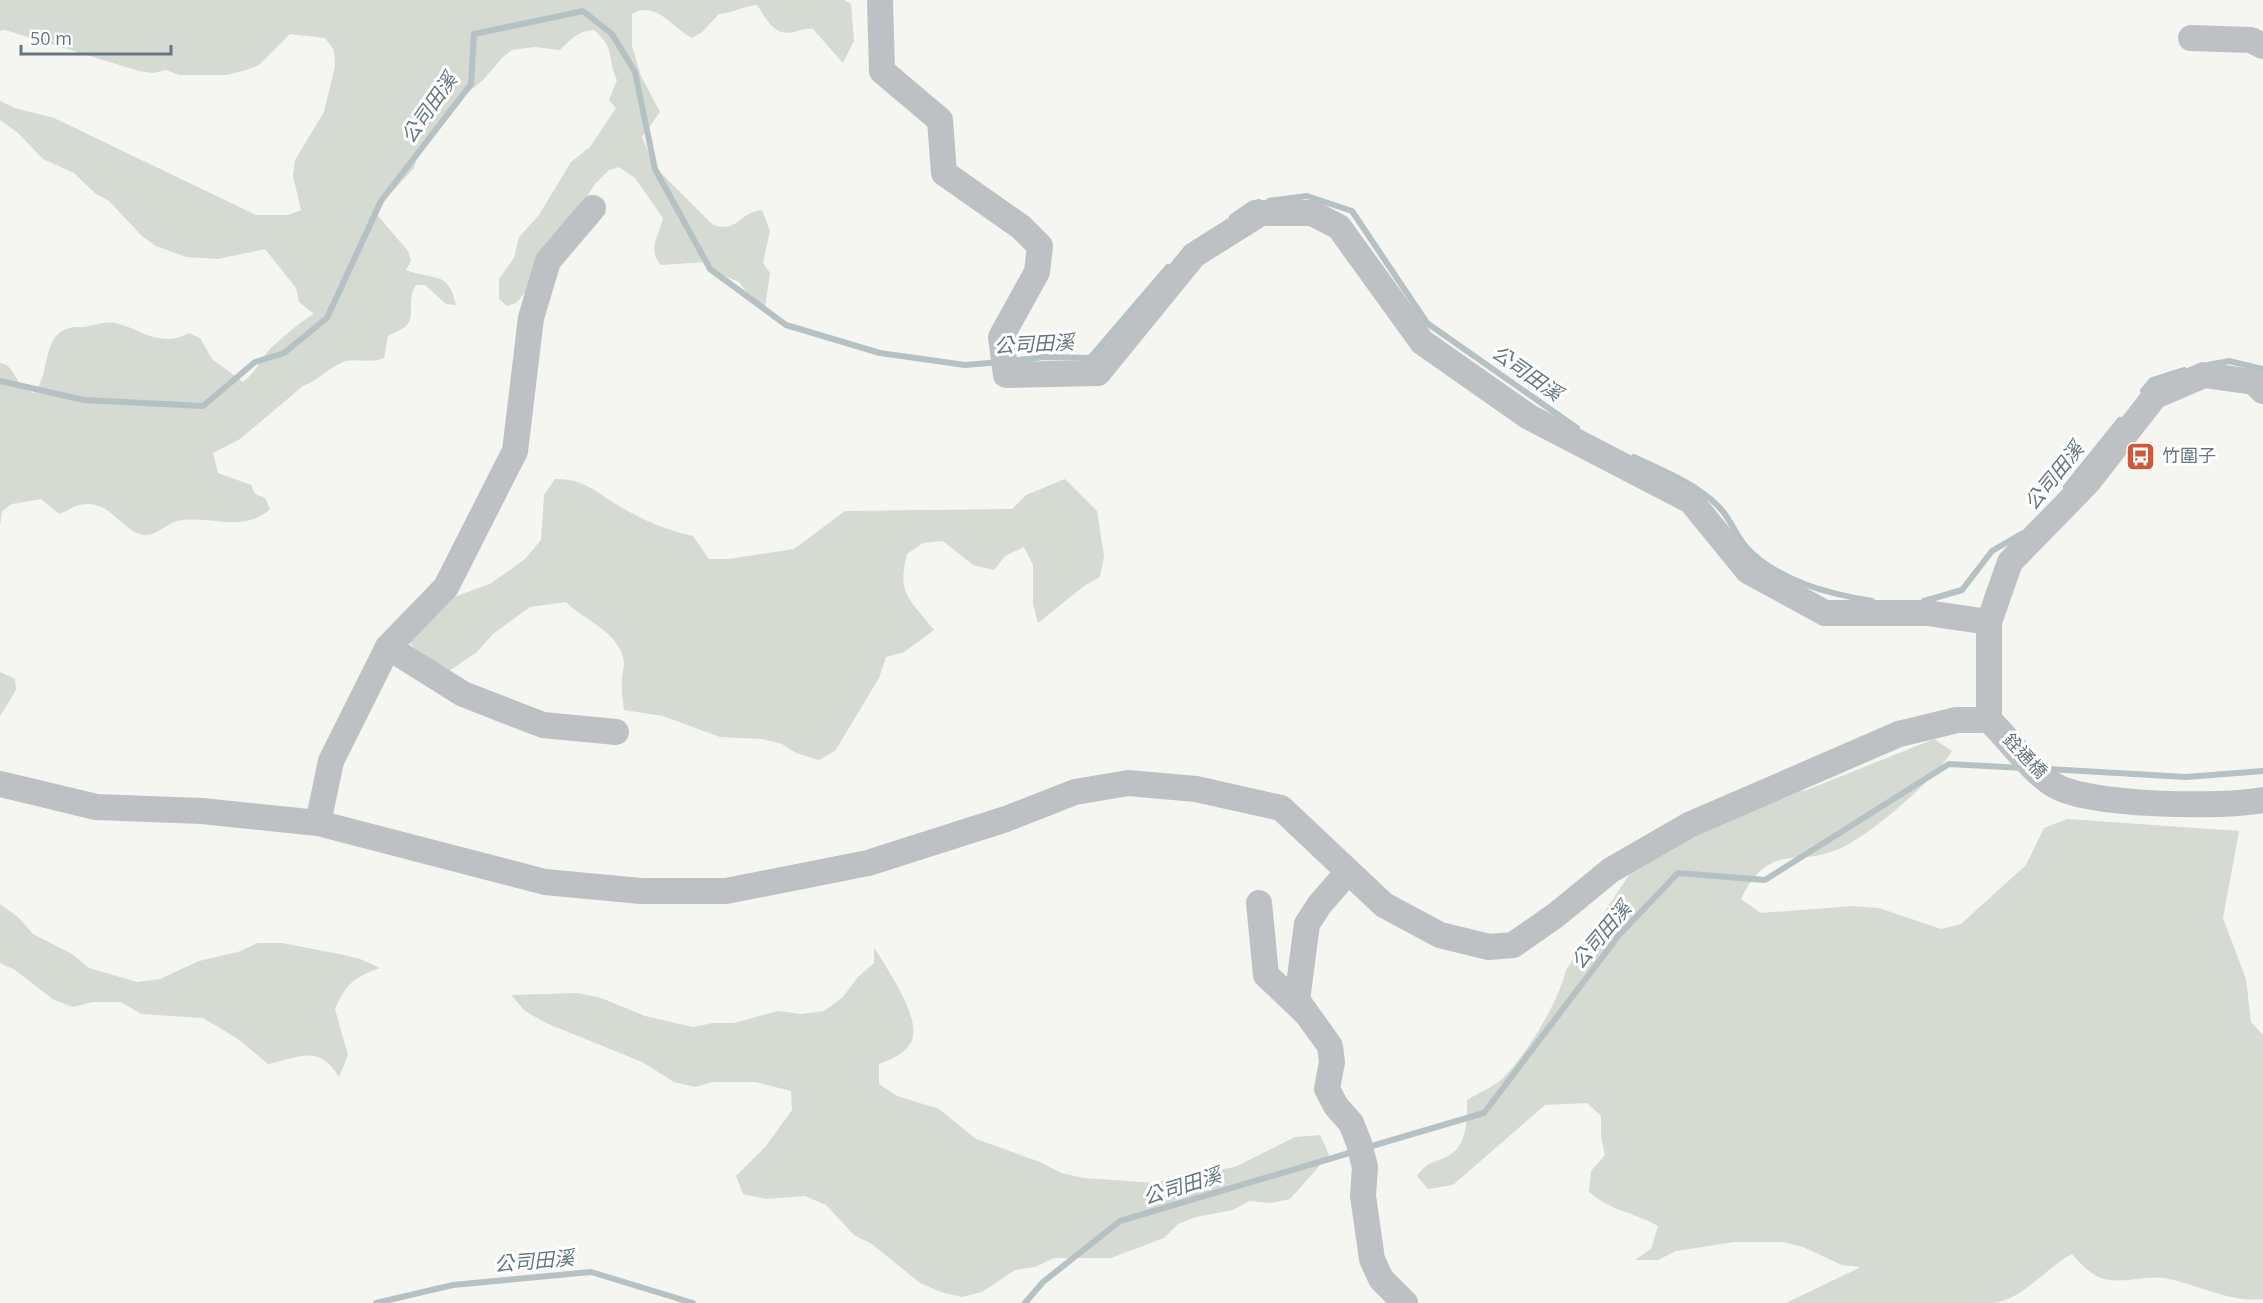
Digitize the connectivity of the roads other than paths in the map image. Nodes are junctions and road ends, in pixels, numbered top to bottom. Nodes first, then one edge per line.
1 (880, 0) edge
2 (2191, 39) dead end
3 (2263, 46) edge
4 (593, 208) dead end
5 (2263, 391) edge
6 (1989, 622) junction
7 (388, 647) junction
8 (1993, 724) junction
9 (616, 732) dead end
10 (0, 784) edge
11 (2263, 800) edge
12 (318, 824) junction
13 (1347, 873) junction
14 (1259, 903) dead end
15 (1306, 1012) junction
16 (1405, 1303) edge

1 - 6 street
2 - 3 street
4 - 7 street
5 - 6 street
6 - 8 street
7 - 9 street
7 - 12 street
8 - 11 street, 銓通橋
8 - 13 street
10 - 12 street
12 - 13 street
13 - 15 street
14 - 15 street
15 - 16 street

